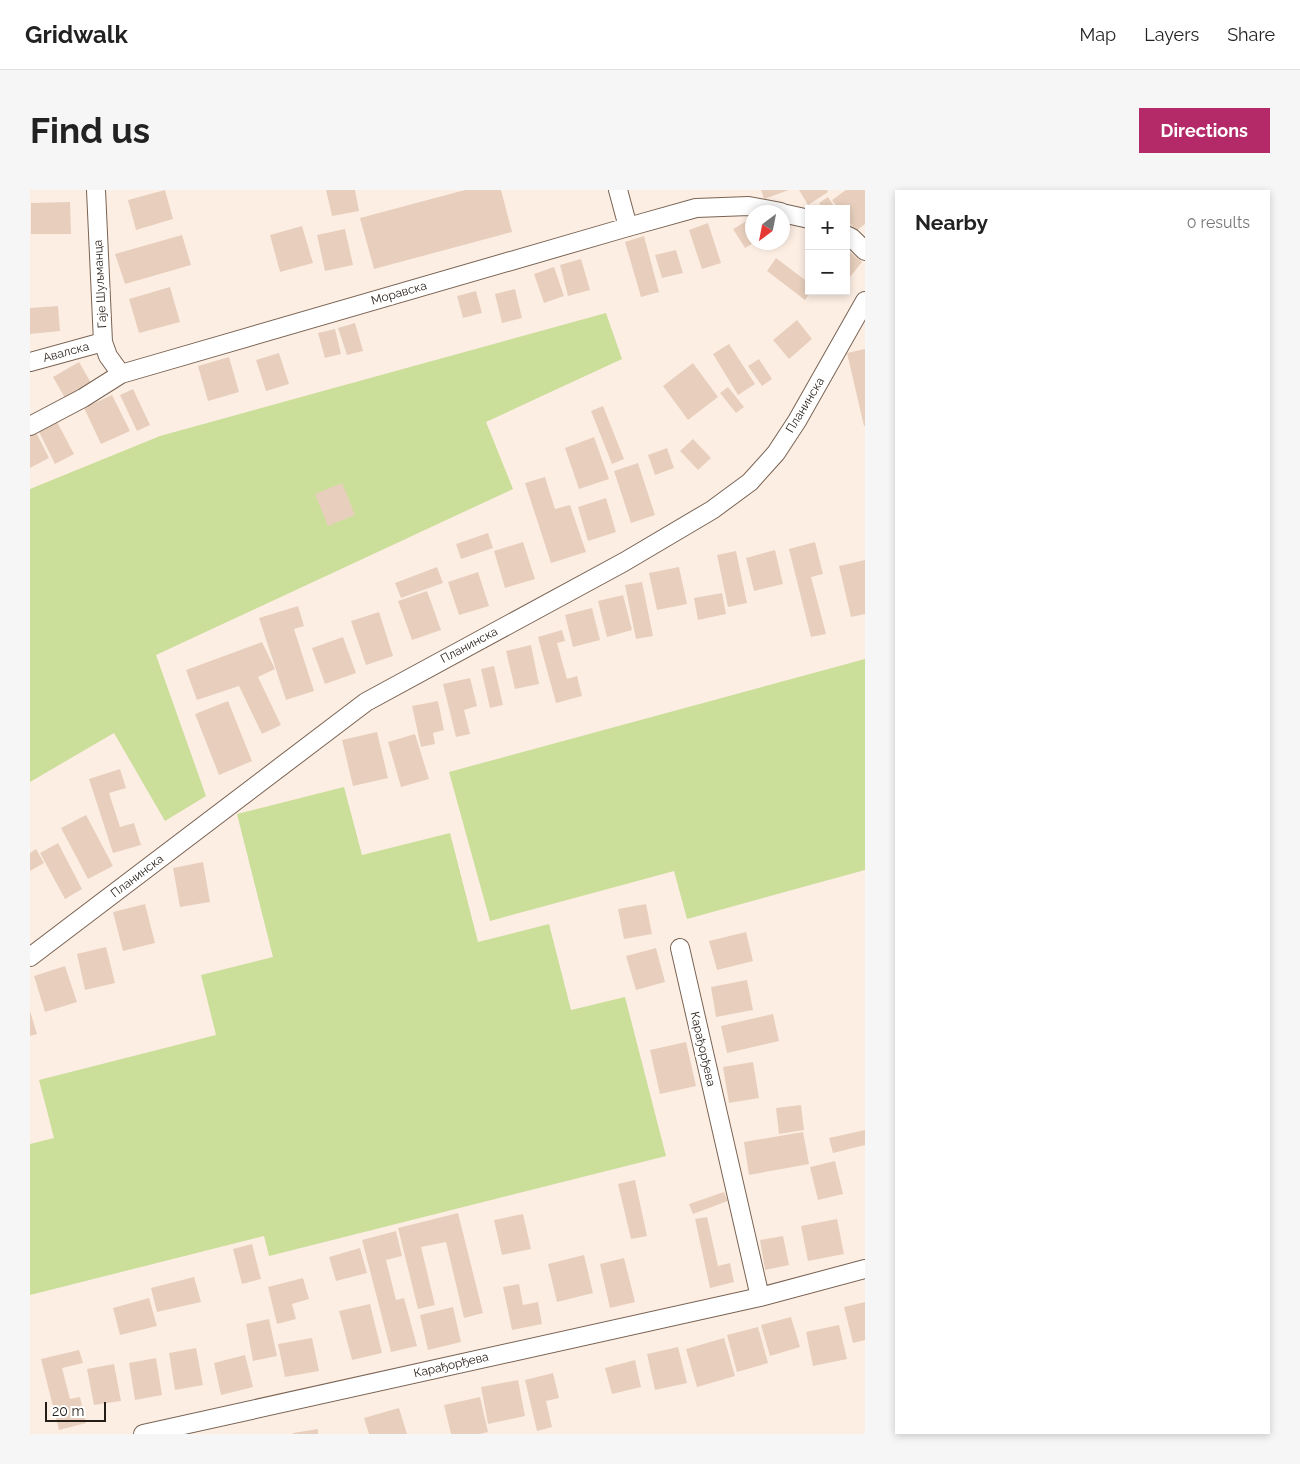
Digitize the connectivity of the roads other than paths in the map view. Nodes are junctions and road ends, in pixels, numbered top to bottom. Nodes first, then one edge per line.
1 (96, 190) edge
2 (618, 190) edge
3 (745, 206) edge
4 (790, 215) edge
5 (805, 218) edge
6 (628, 227) junction
7 (850, 237) edge
8 (865, 251) edge
9 (865, 301) edge
10 (103, 342) junction
11 (30, 362) edge
12 (120, 374) junction
13 (30, 426) edge
14 (680, 948) dead end
15 (30, 957) edge
16 (865, 1269) edge
17 (760, 1297) junction
18 (143, 1434) edge

1 - 10 street, Гаје Шуљманца
2 - 6 street
3 - 6 street, Моравска
4 - 5 street, Моравска
6 - 12 street, Моравска
7 - 8 street
9 - 15 street, Планинска
10 - 11 street, Авалска
10 - 12 street, Гаје Шуљманца
12 - 13 street, Моравска
14 - 17 street, Карађорђева
16 - 17 street, Карађорђева
17 - 18 street, Карађорђева

